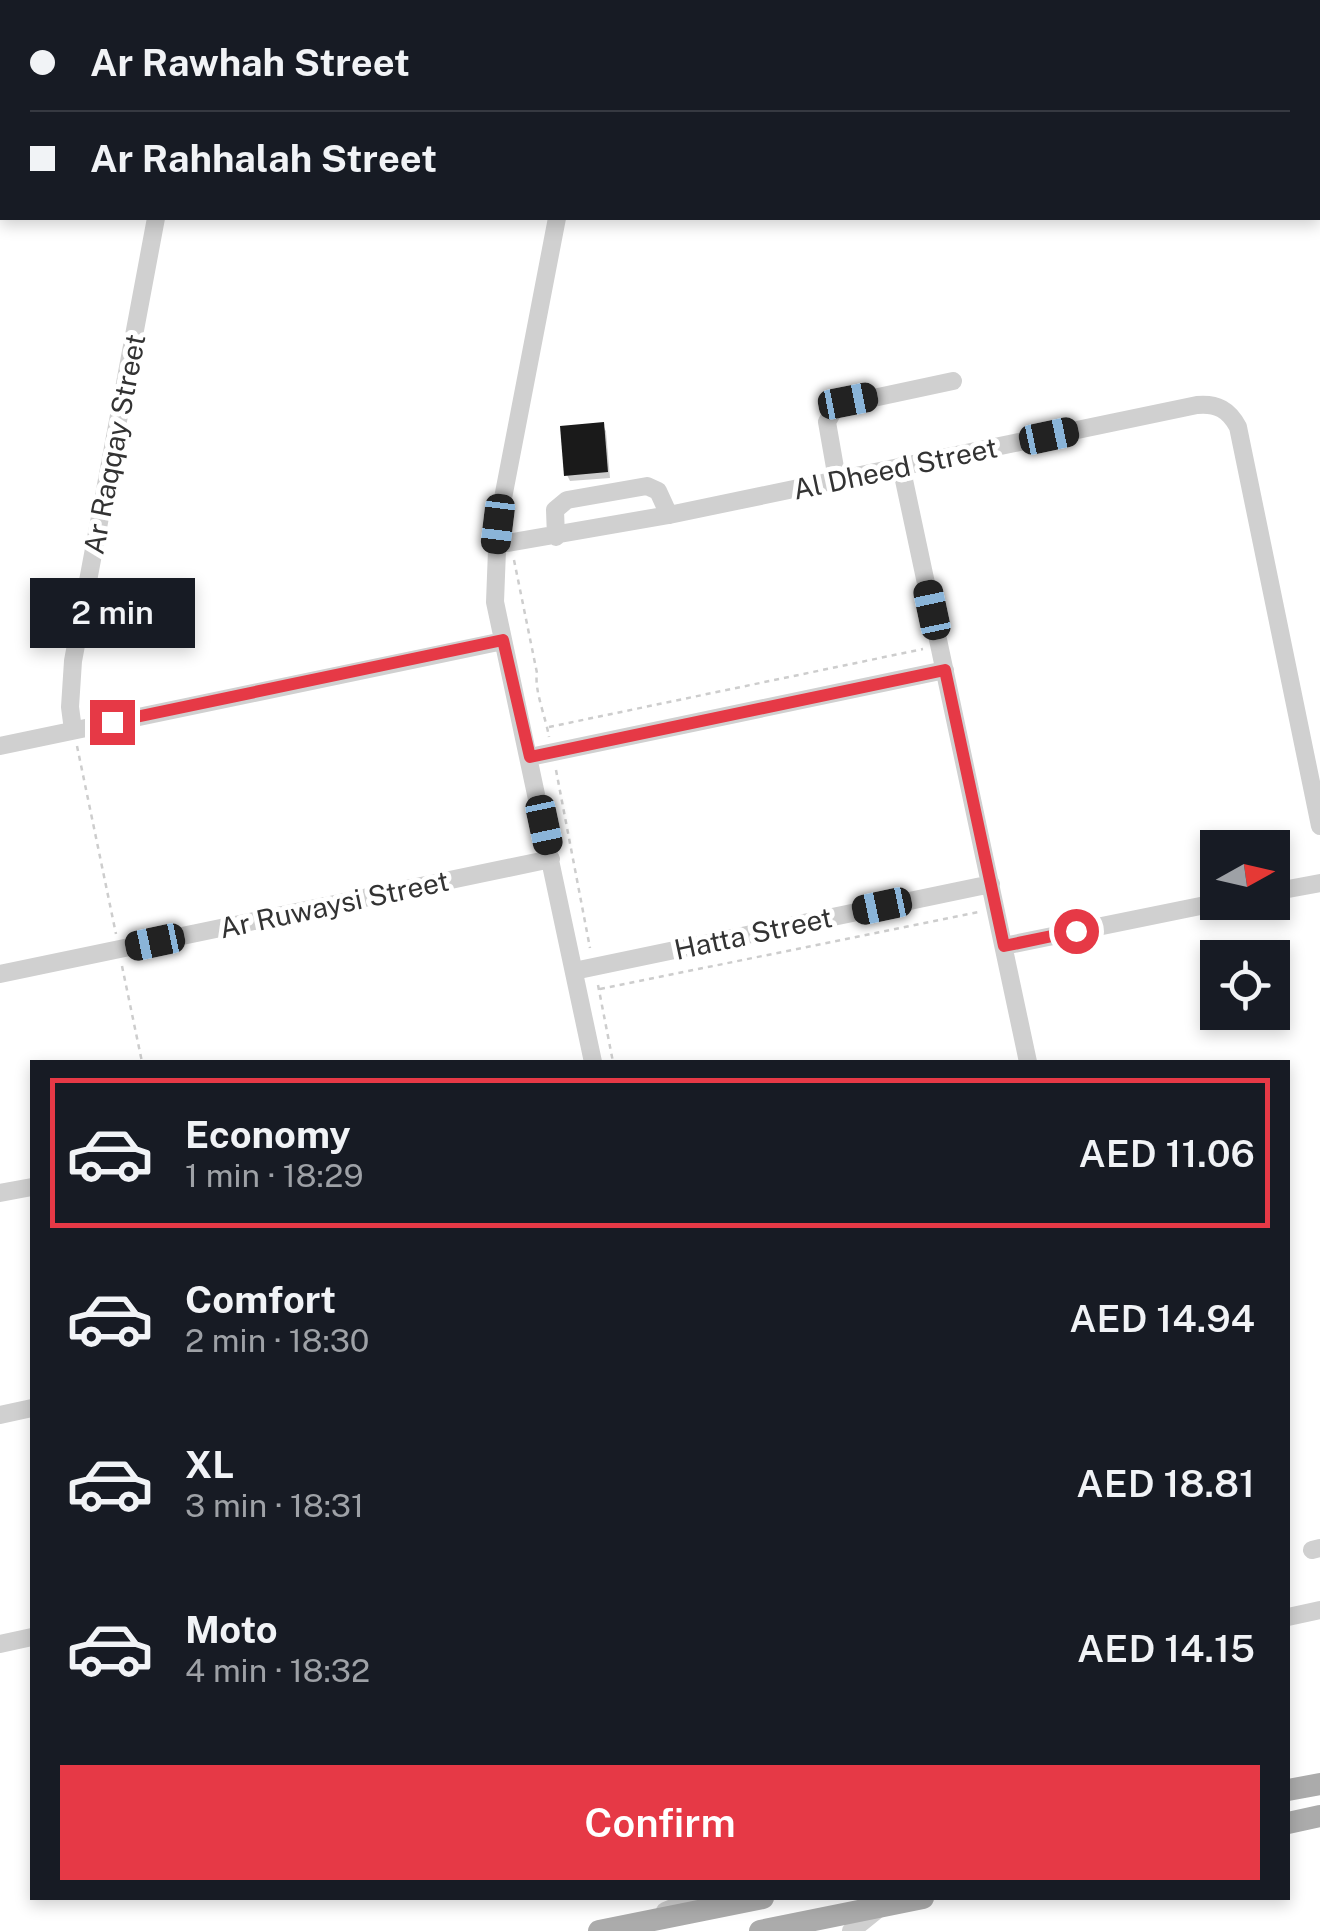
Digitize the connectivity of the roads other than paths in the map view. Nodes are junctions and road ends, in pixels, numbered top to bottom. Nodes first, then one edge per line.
1 (156, 220) edge
2 (557, 220) edge
3 (953, 380) dead end
4 (902, 466) junction
5 (836, 479) junction
6 (669, 515) junction
7 (556, 536) junction
8 (503, 544) junction
9 (503, 640) junction
10 (945, 670) junction
11 (73, 730) junction
12 (1312, 745) edge
13 (0, 746) edge
14 (530, 757) junction
15 (1320, 826) edge
16 (551, 859) junction
17 (1320, 882) edge
18 (991, 884) junction
19 (1290, 888) edge
20 (1200, 906) edge
21 (1004, 946) junction
22 (574, 971) junction
23 (0, 974) edge
24 (594, 1060) edge
25 (1028, 1060) edge
26 (30, 1186) edge
27 (0, 1193) edge
28 (30, 1408) edge
29 (0, 1415) edge
30 (1320, 1610) edge
31 (1290, 1617) edge
32 (30, 1637) edge
33 (0, 1644) edge
34 (1320, 1784) edge
35 (1290, 1790) edge
36 (1320, 1816) edge
37 (1290, 1823) edge
38 (691, 1900) edge
39 (753, 1900) edge
40 (913, 1900) edge
41 (882, 1906) junction
42 (638, 1923) junction
43 (600, 1931) edge
44 (760, 1931) edge
45 (851, 1931) edge

1 - 11 street, Ar Raqqay Street
2 - 8 street
3 - 5 street
4 - 5 street, Al Dheed Street
4 - 10 street
4 - 12 street, Al Dheed Street
5 - 6 street, Al Dheed Street
6 - 7 street, Al Dheed Street
6 - 7 street
7 - 8 street, Al Dheed Street
8 - 9 street
9 - 11 street
9 - 14 street
10 - 14 street
10 - 18 street
11 - 13 street
12 - 15 street, Al Dheed Street
14 - 16 street
16 - 22 street
16 - 23 street, Ar Ruwaysi Street
17 - 19 street
18 - 21 street
18 - 22 street, Hatta Street
20 - 21 street
21 - 25 street
22 - 24 street
26 - 27 street
28 - 29 street
30 - 31 street
32 - 33 street
34 - 35 main road
36 - 37 main road
38 - 42 street
39 - 42 main road
40 - 41 main road
41 - 44 main road
41 - 45 street
42 - 43 main road

